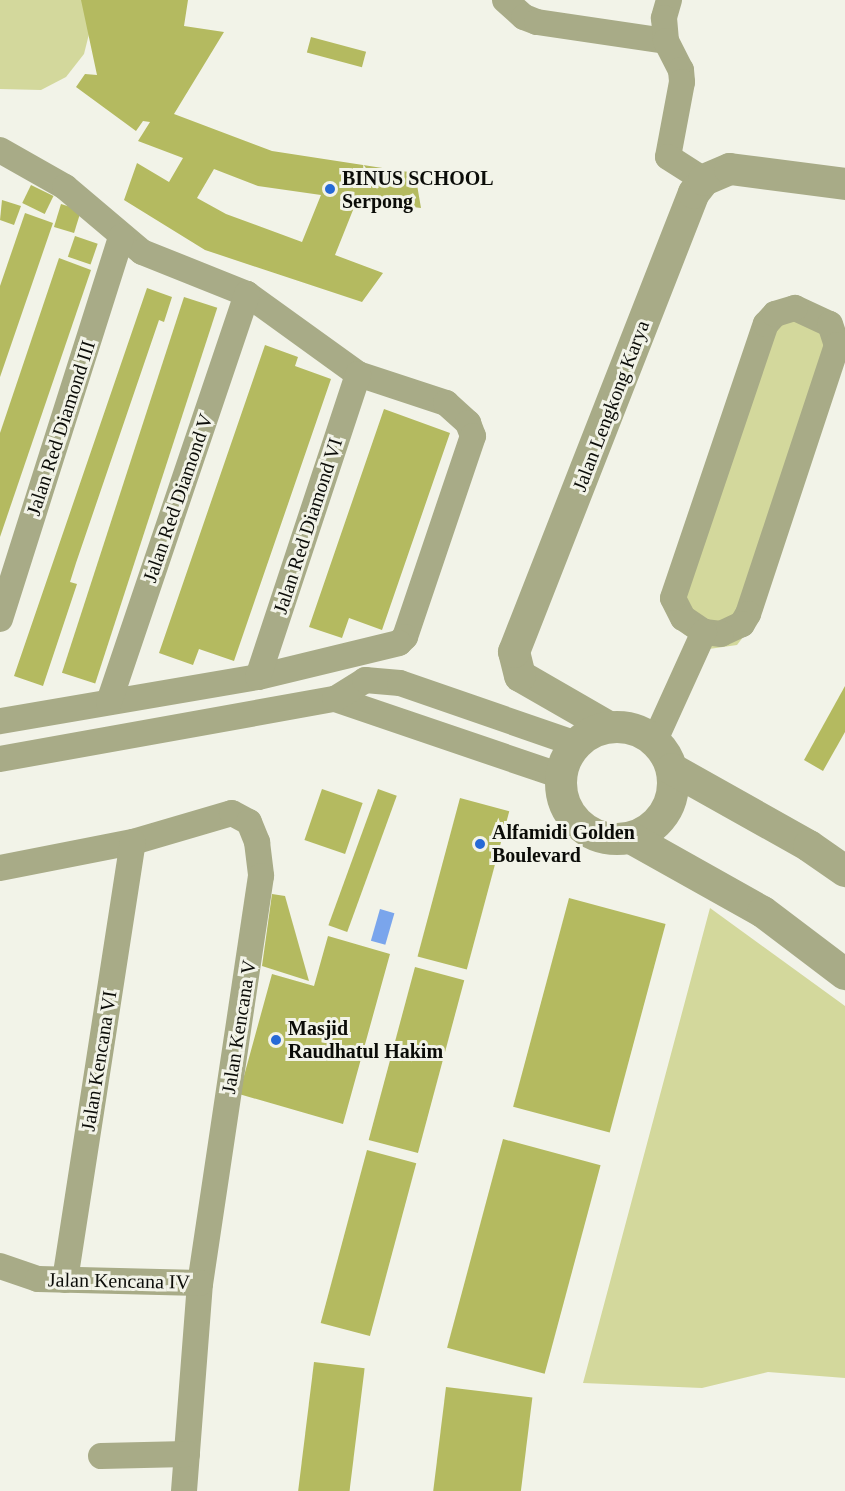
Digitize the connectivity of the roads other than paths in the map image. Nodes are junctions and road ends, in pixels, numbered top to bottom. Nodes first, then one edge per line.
1 (505, 0) edge
2 (669, 0) edge
3 (666, 41) junction
4 (2, 156) edge
5 (704, 180) junction
6 (845, 184) edge
7 (121, 237) junction
8 (247, 294) junction
9 (358, 374) junction
10 (0, 619) edge
11 (704, 632) junction
12 (258, 677) junction
13 (335, 699) junction
14 (109, 702) junction
15 (459, 704) junction
16 (0, 721) edge
17 (606, 726) junction
18 (446, 737) junction
19 (655, 740) junction
20 (576, 744) junction
21 (0, 759) edge
22 (672, 769) junction
23 (561, 776) junction
24 (631, 838) junction
25 (133, 842) junction
26 (0, 868) edge
27 (845, 871) edge
28 (845, 974) edge
29 (0, 1266) edge
30 (0, 1279) edge
31 (38, 1279) junction
32 (65, 1280) junction
33 (200, 1283) junction
34 (187, 1454) junction
35 (101, 1456) dead end
36 (184, 1491) edge

1 - 3 street
2 - 3 street
3 - 5 street
4 - 7 street
5 - 6 street
5 - 17 street, Jalan Lengkong Karya
7 - 8 street
7 - 10 street, Jalan Red Diamond III
8 - 9 street
8 - 14 street, Jalan Red Diamond V
9 - 12 street, Jalan Red Diamond VI
9 - 12 street
11 - 11 street
11 - 19 street
12 - 14 street
13 - 15 street
13 - 18 street
13 - 21 street
14 - 16 street
15 - 18 street
15 - 20 street
17 - 19 street
17 - 20 street
18 - 23 street
19 - 22 street
20 - 23 street
22 - 24 street
22 - 27 street
23 - 24 street
24 - 28 street
25 - 26 street, Jalan Kencana V
25 - 32 street, Jalan Kencana VI
25 - 33 street, Jalan Kencana V
29 - 31 street, Jalan Kencana IV
30 - 31 street, Jalan Kencana IV
31 - 32 street, Jalan Kencana IV
32 - 33 street, Jalan Kencana IV
33 - 34 street, Jalan Kencana V
34 - 35 street
34 - 36 street, Jalan Kencana V

